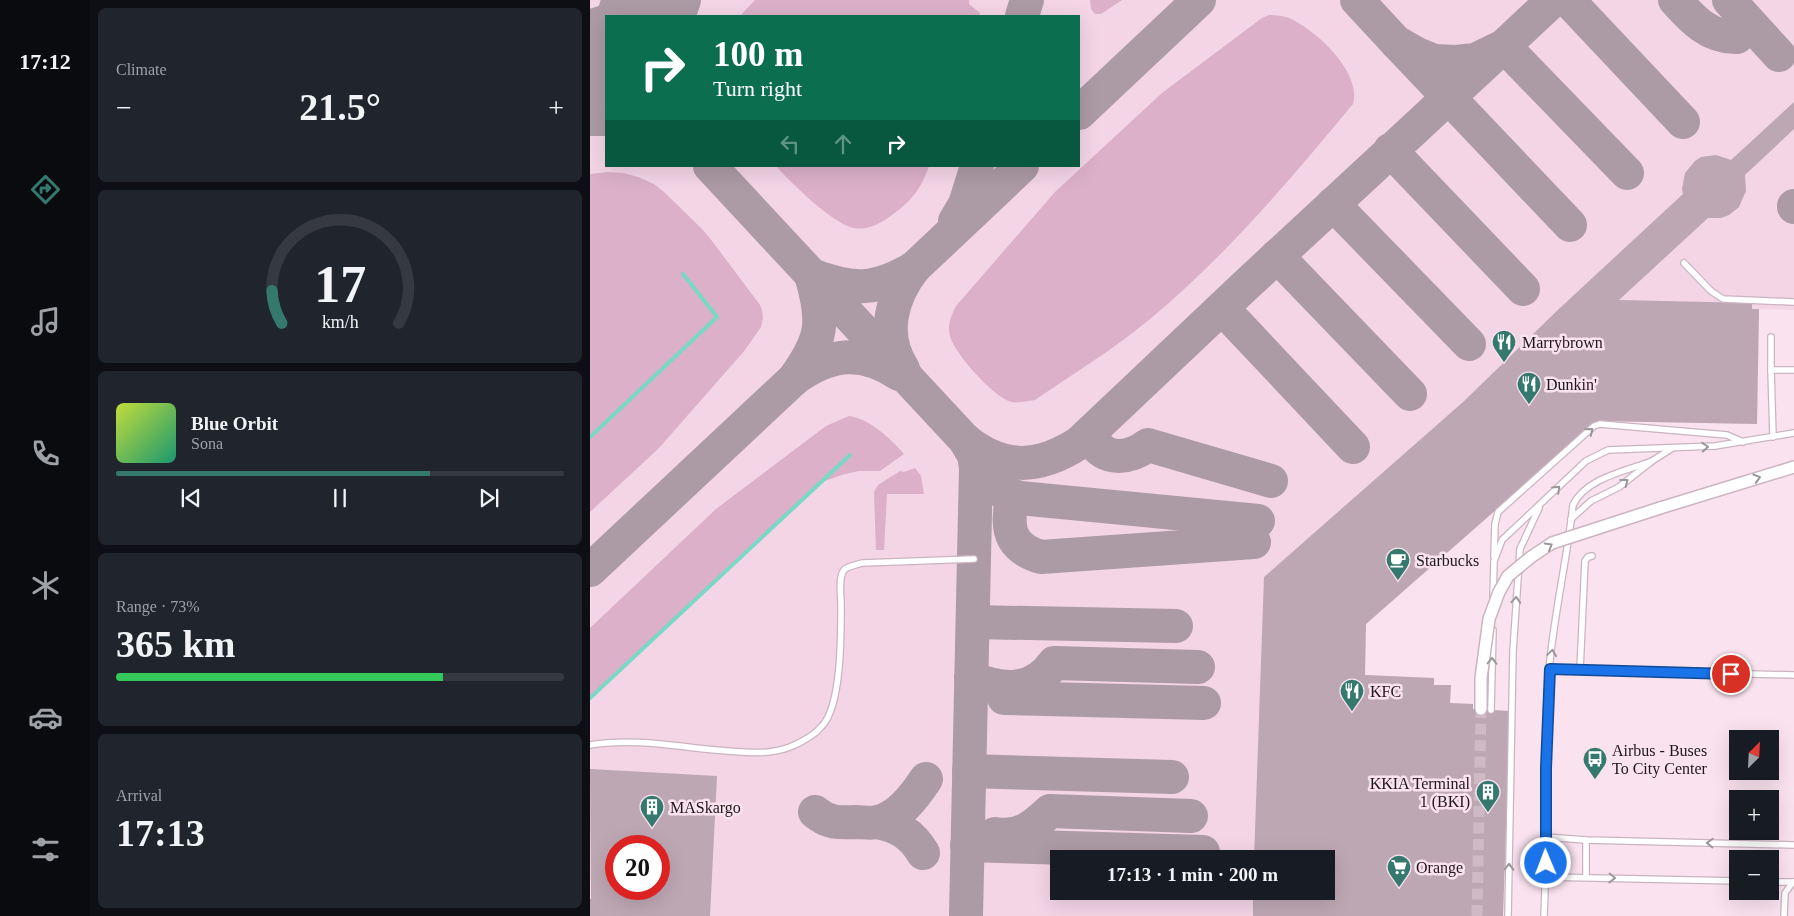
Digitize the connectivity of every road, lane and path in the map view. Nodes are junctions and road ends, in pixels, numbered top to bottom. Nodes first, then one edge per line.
1 (1684, 263) dead end
2 (1794, 302) edge
3 (1771, 337) dead end
4 (1771, 370) junction
5 (1794, 370) edge
6 (1794, 433) edge
7 (1773, 437) junction
8 (1743, 442) junction
9 (1672, 449) junction
10 (1652, 461) junction
11 (1794, 467) edge
12 (1540, 505) junction
13 (1571, 519) junction
14 (1592, 556) dead end
15 (974, 559) dead end
16 (1494, 560) junction
17 (1550, 669) junction
18 (1580, 670) junction
19 (1794, 675) edge
20 (1486, 710) joint
21 (590, 745) edge
22 (1545, 837) junction
23 (1586, 840) junction
24 (1794, 845) edge
25 (1546, 877) junction
26 (1586, 877) junction
27 (1729, 881) edge
28 (1779, 882) edge
29 (1794, 882) edge
30 (1508, 916) edge
31 (1544, 916) edge
32 (1784, 916) edge

1 - 2 lane
3 - 4 lane
4 - 5 lane
4 - 7 lane
6 - 7 lane
7 - 8 lane
9 -> 8 lane
16 -> 8 lane
9 - 10 lane
12 -> 9 lane
13 -> 10 lane
10 - 13 lane
20 -> 11 street, bridge
12 - 16 lane
30 -> 12 lane
17 -> 13 lane
14 - 18 lane
15 - 21 lane
20 -> 16 lane
17 - 18 lane
17 - 22 lane
18 - 19 lane
22 - 23 lane
22 - 25 lane
24 -> 23 lane
23 - 26 lane
25 - 26 lane
25 - 31 lane
26 -> 27 lane
28 - 29 lane
29 - 32 lane

